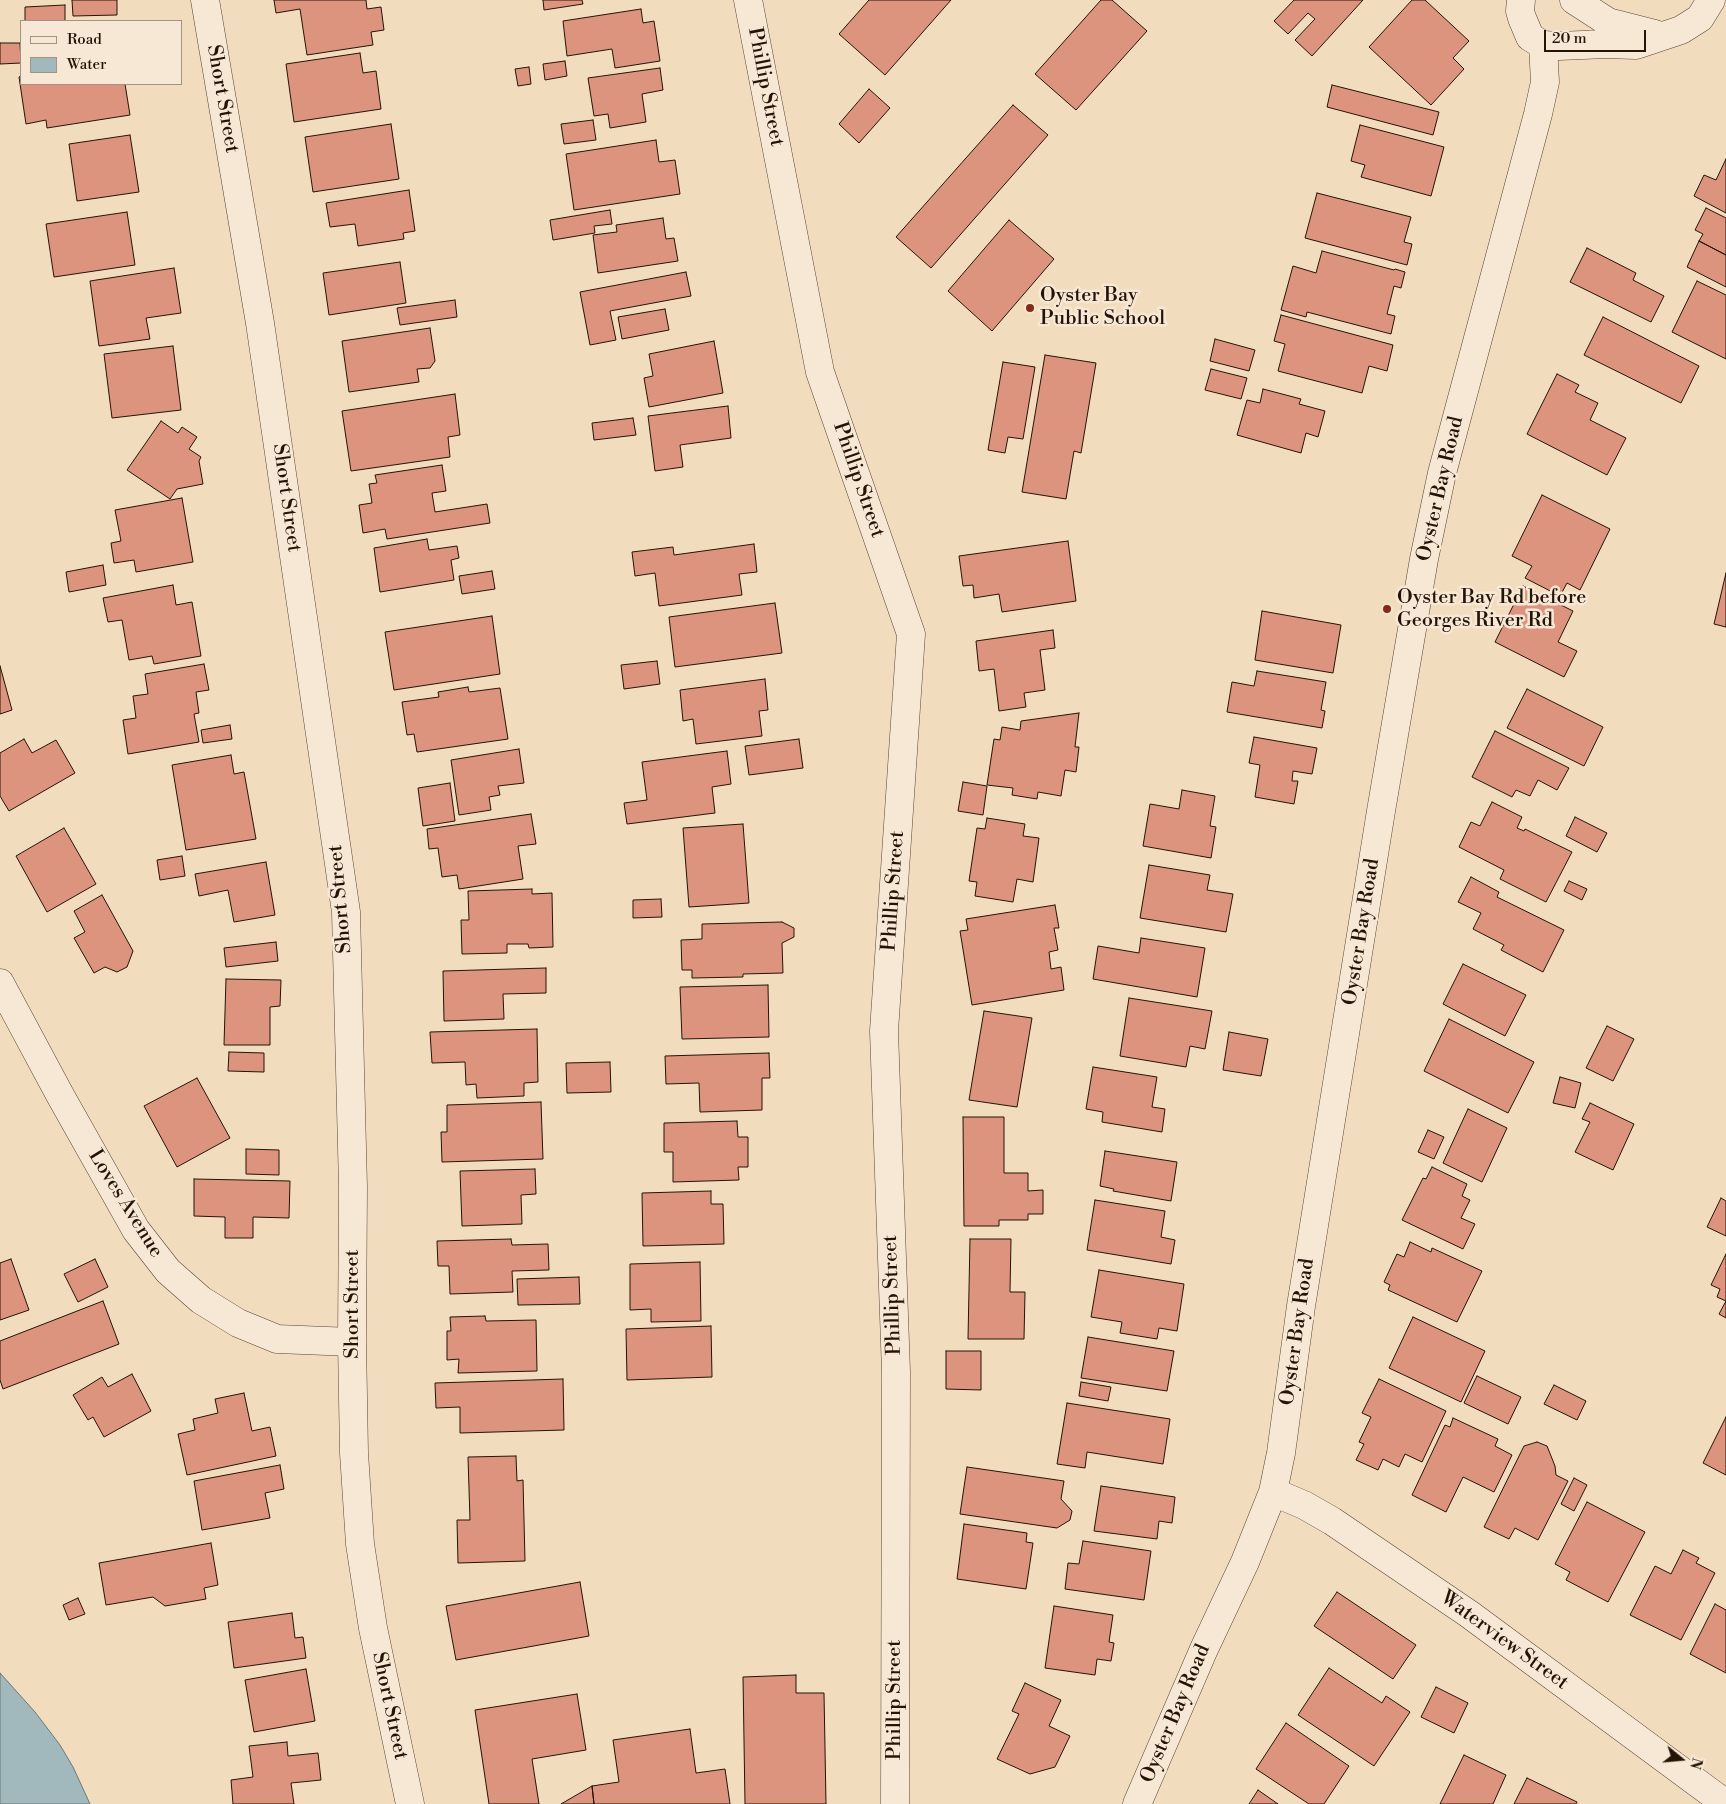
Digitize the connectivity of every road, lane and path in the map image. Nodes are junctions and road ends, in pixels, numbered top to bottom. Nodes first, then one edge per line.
1 (205, 0) edge
2 (748, 0) edge
3 (1521, 0) edge
4 (1569, 0) edge
5 (1574, 0) edge
6 (1711, 0) edge
7 (1662, 36) junction
8 (1551, 45) junction
9 (0, 983) edge
10 (352, 1342) junction
11 (1273, 1492) junction
12 (410, 1804) edge
13 (895, 1804) edge
14 (1137, 1804) edge
15 (1726, 1804) edge

1 - 10 street, Short Street
2 - 13 street, Phillip Street
3 - 8 street
4 - 8 street
5 - 7 street
6 - 7 street
7 - 8 street
8 - 11 street, Oyster Bay Road
9 - 10 street, Loves Avenue
10 - 12 street, Short Street
11 - 14 street, Oyster Bay Road
11 - 15 street, Waterview Street

